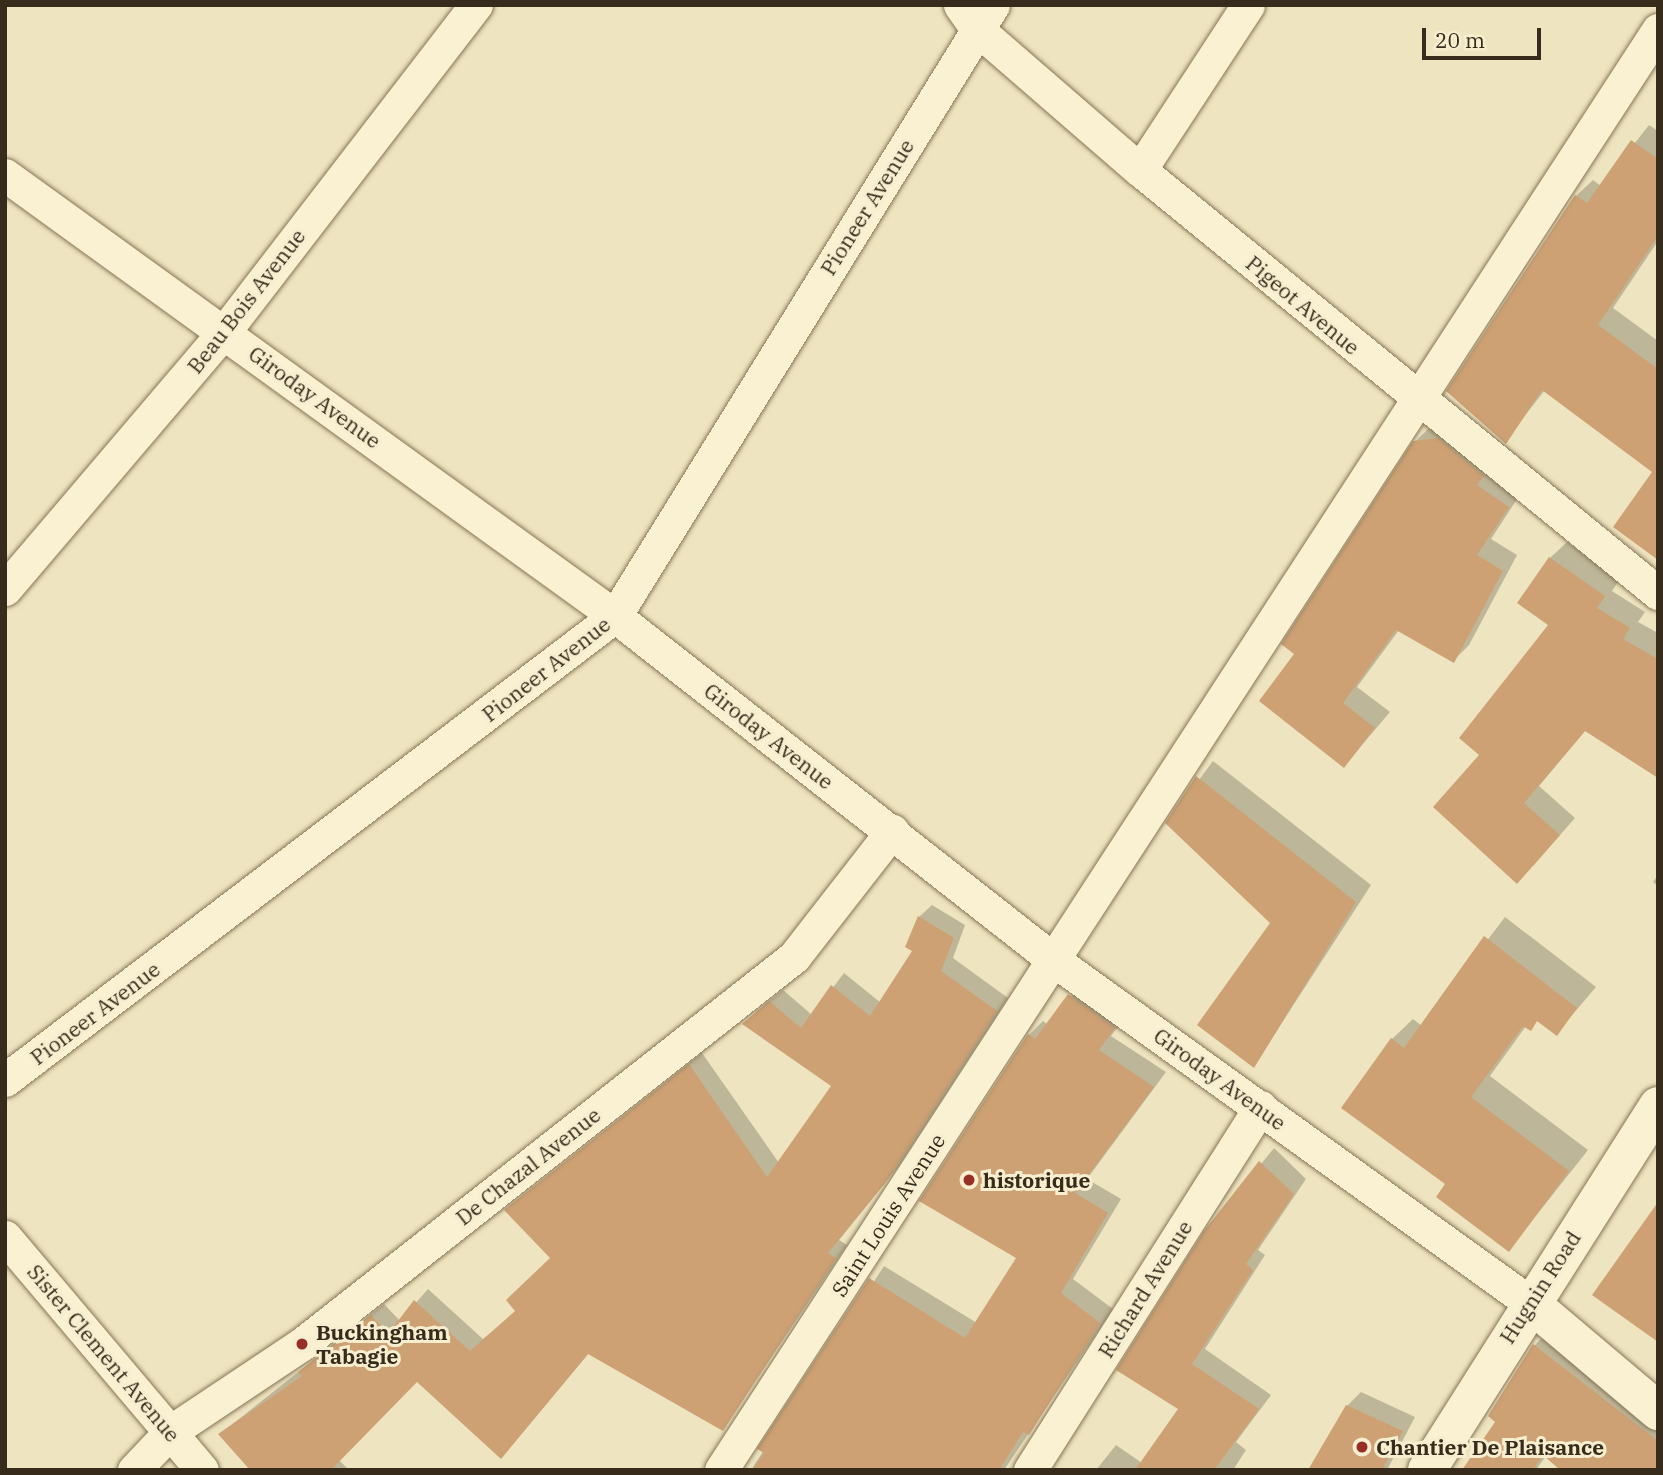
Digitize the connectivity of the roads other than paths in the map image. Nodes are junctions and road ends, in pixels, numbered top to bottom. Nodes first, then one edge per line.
1 (476, 5) edge
2 (1248, 5) edge
3 (976, 13) edge
4 (1658, 30) edge
5 (1140, 170) junction
6 (5, 175) edge
7 (224, 331) junction
8 (1419, 400) junction
9 (5, 589) edge
10 (1658, 593) edge
11 (615, 616) junction
12 (892, 831) junction
13 (1055, 961) junction
14 (5, 1080) edge
15 (1658, 1106) edge
16 (1260, 1107) junction
17 (5, 1237) edge
18 (1530, 1302) junction
19 (1658, 1411) edge
20 (170, 1433) junction
21 (134, 1470) edge
22 (202, 1470) edge
23 (721, 1470) edge
24 (1030, 1470) edge
25 (1427, 1470) edge

1 - 7 street, Beau Bois Avenue
2 - 5 street
3 - 5 street, Pigeot Avenue
3 - 11 street, Pioneer Avenue
4 - 8 street, Saint Louis Avenue
5 - 8 street, Pigeot Avenue
6 - 7 street, Giroday Avenue
7 - 9 street, Beau Bois Avenue
7 - 11 street, Giroday Avenue
8 - 10 street, Pigeot Avenue
8 - 13 street, Saint Louis Avenue
11 - 12 street, Giroday Avenue
11 - 14 street, Pioneer Avenue
12 - 13 street, Giroday Avenue
12 - 20 street, De Chazal Avenue
13 - 16 street, Giroday Avenue
13 - 23 street, Saint Louis Avenue
15 - 18 main road, Hugnin Road
16 - 18 street, Giroday Avenue
16 - 24 street, Richard Avenue
17 - 20 street, Sister Clement Avenue
18 - 19 main road
18 - 25 main road, Hugnin Road
20 - 21 street, De Chazal Avenue
20 - 22 street, Sister Clement Avenue

